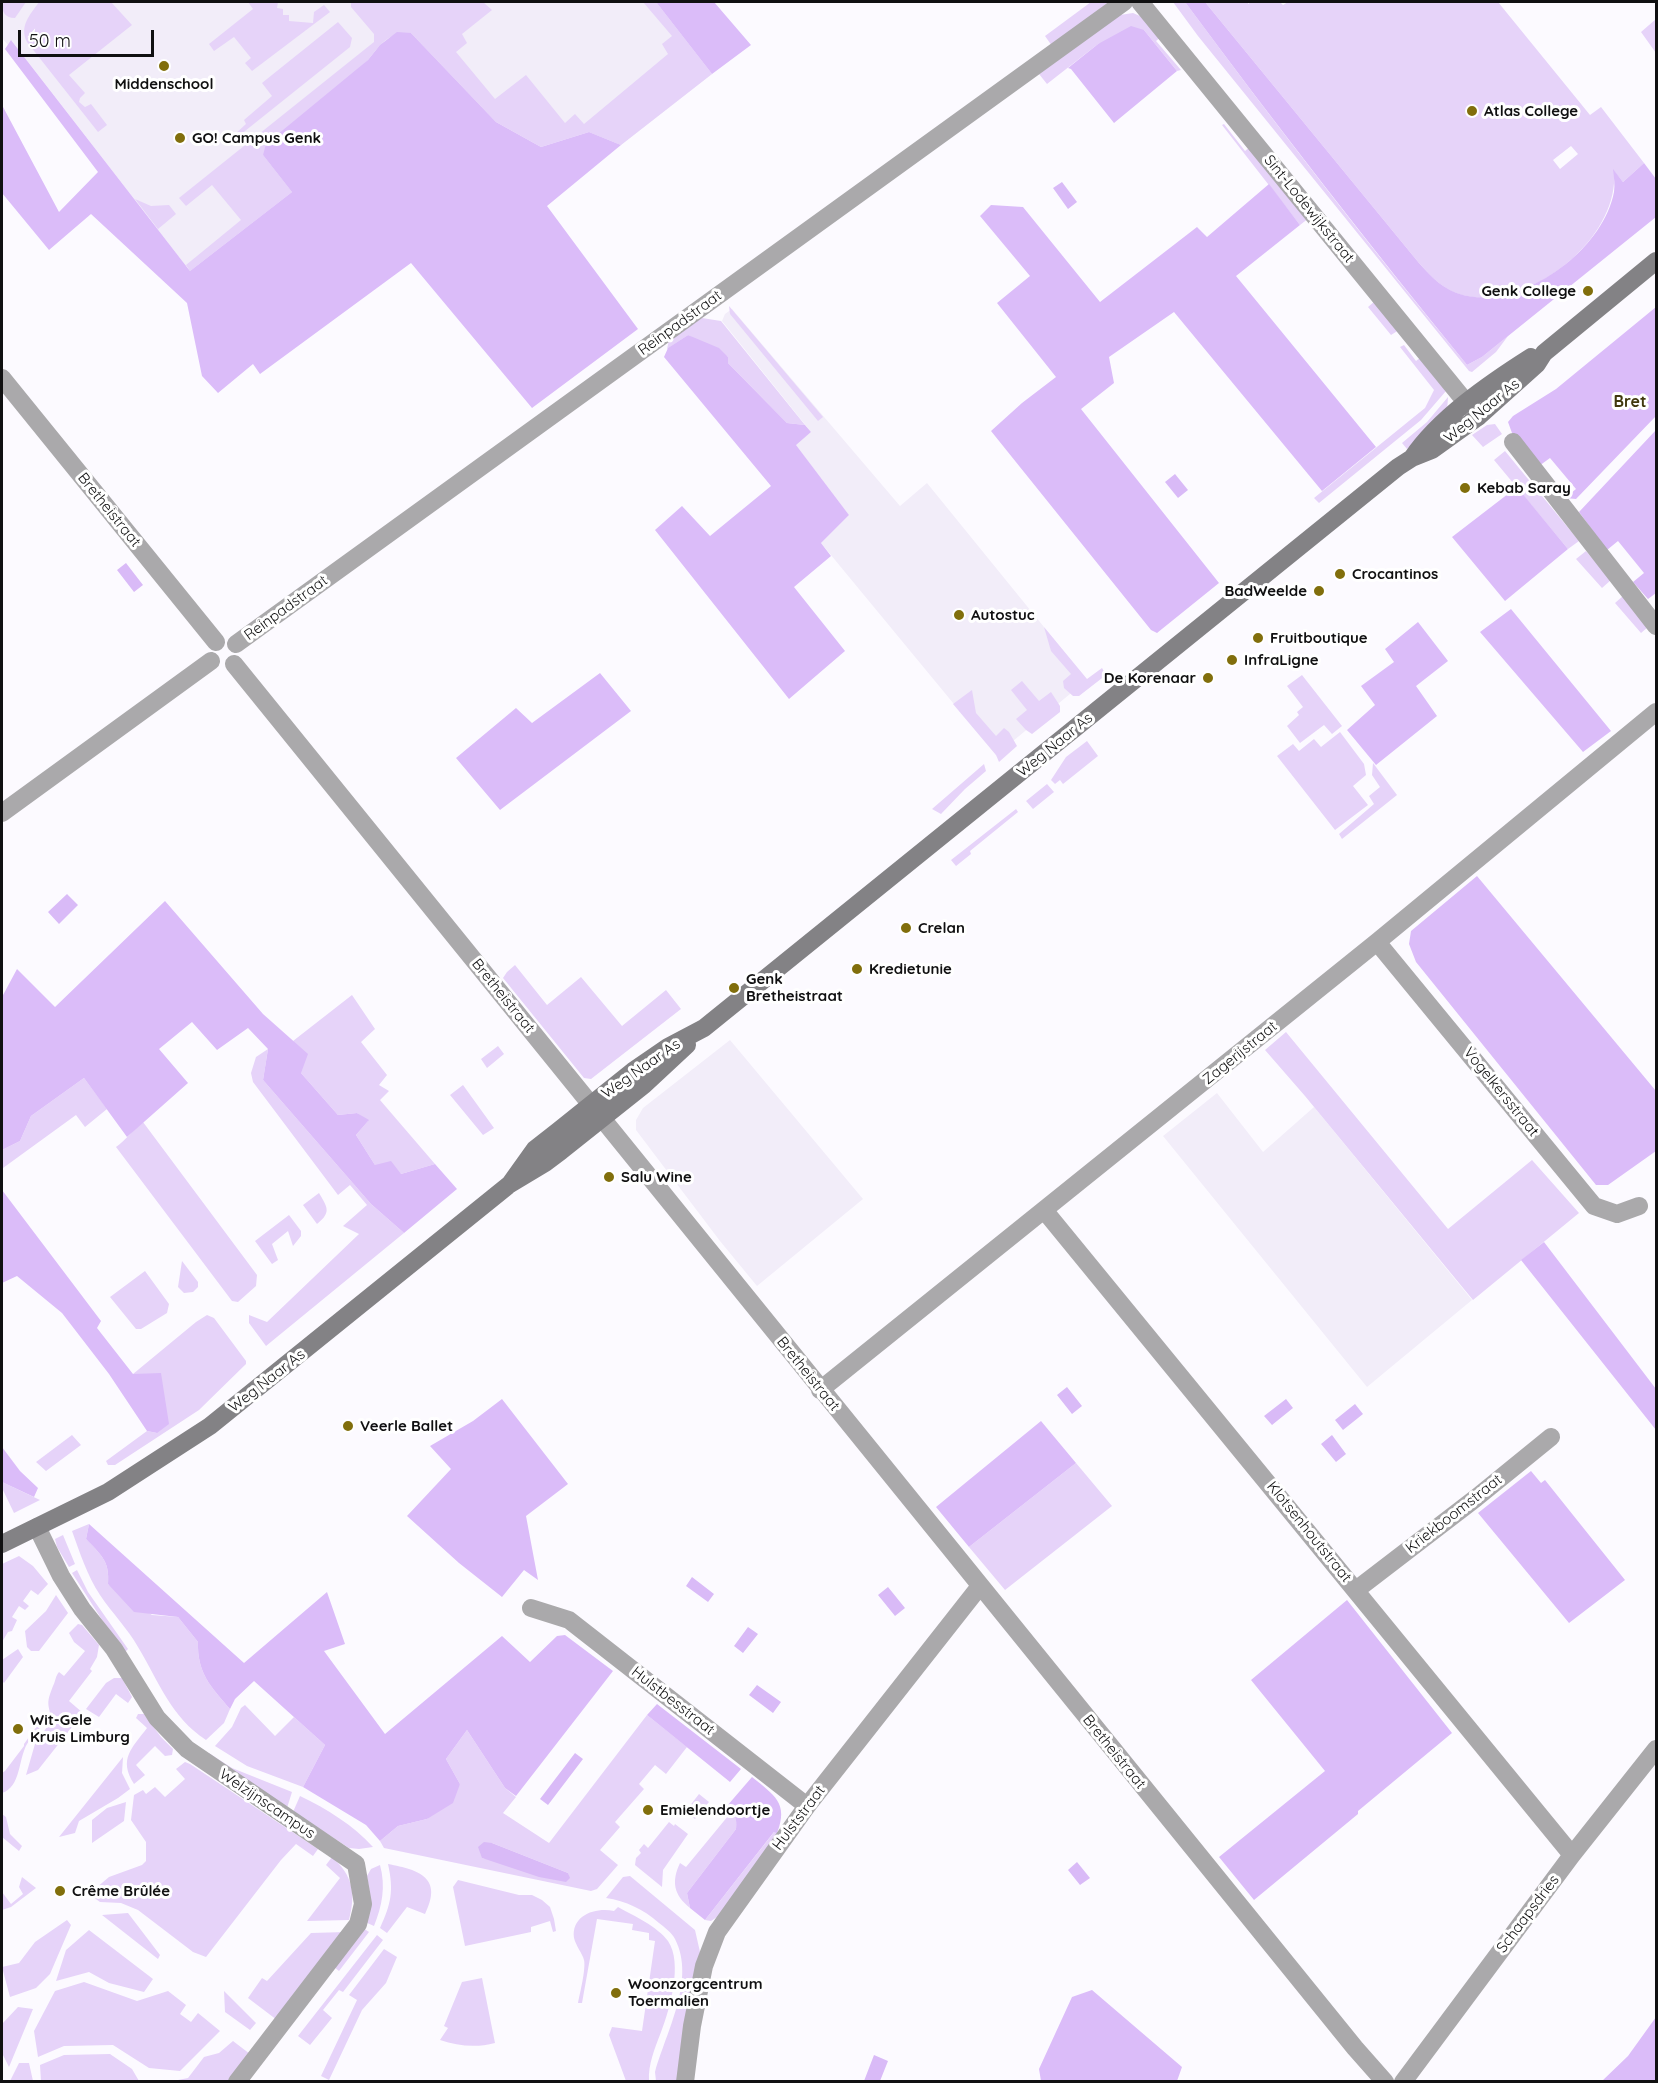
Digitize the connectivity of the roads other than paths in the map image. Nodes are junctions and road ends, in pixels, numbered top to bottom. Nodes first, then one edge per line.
1 (1124, 2) edge
2 (1140, 2) edge
3 (1656, 261) edge
4 (2, 378) edge
5 (1472, 410) junction
6 (1513, 442) dead end
7 (1656, 626) edge
8 (216, 642) junction
9 (236, 644) junction
10 (211, 661) junction
11 (234, 664) junction
12 (1656, 712) edge
13 (2, 813) edge
14 (1377, 942) junction
15 (596, 1112) junction
16 (1639, 1206) dead end
17 (1044, 1210) junction
18 (820, 1390) junction
19 (1551, 1437) dead end
20 (37, 1527) junction
21 (2, 1544) edge
22 (980, 1586) junction
23 (1356, 1590) junction
24 (531, 1608) dead end
25 (1656, 1749) edge
26 (807, 1806) junction
27 (1572, 1855) junction
28 (237, 2082) edge
29 (685, 2082) edge
30 (1385, 2082) edge
31 (1403, 2082) edge

1 - 9 street, Reinpadstraat
2 - 5 street, Sint-Lodewijkstraat
3 - 5 main road, Weg Naar As
4 - 8 street, Bretheistraat
5 - 15 main road, Weg Naar As
6 - 7 street
8 - 9 street
8 - 10 street
9 - 11 street
10 - 11 street
10 - 13 street
11 - 15 street, Bretheistraat
12 - 14 street, Zagerijstraat
14 - 16 street, Vogelkersstraat
14 - 17 street, Zagerijstraat
15 - 18 street, Bretheistraat
15 - 20 main road, Weg Naar As
17 - 18 street, Zagerijstraat
17 - 23 street, Klotsenhoutstraat
18 - 22 street, Bretheistraat
19 - 23 street, Kriekboomstraat
20 - 21 main road, Weg Naar As
20 - 28 street, Welzijnscampus
22 - 26 street, Hulststraat
22 - 30 street, Bretheistraat
23 - 27 street, Klotsenhoutstraat
24 - 26 street, Hulstbesstraat
25 - 27 street, Schaapsdries
26 - 29 street, Hulststraat
27 - 31 street, Schaapsdries

